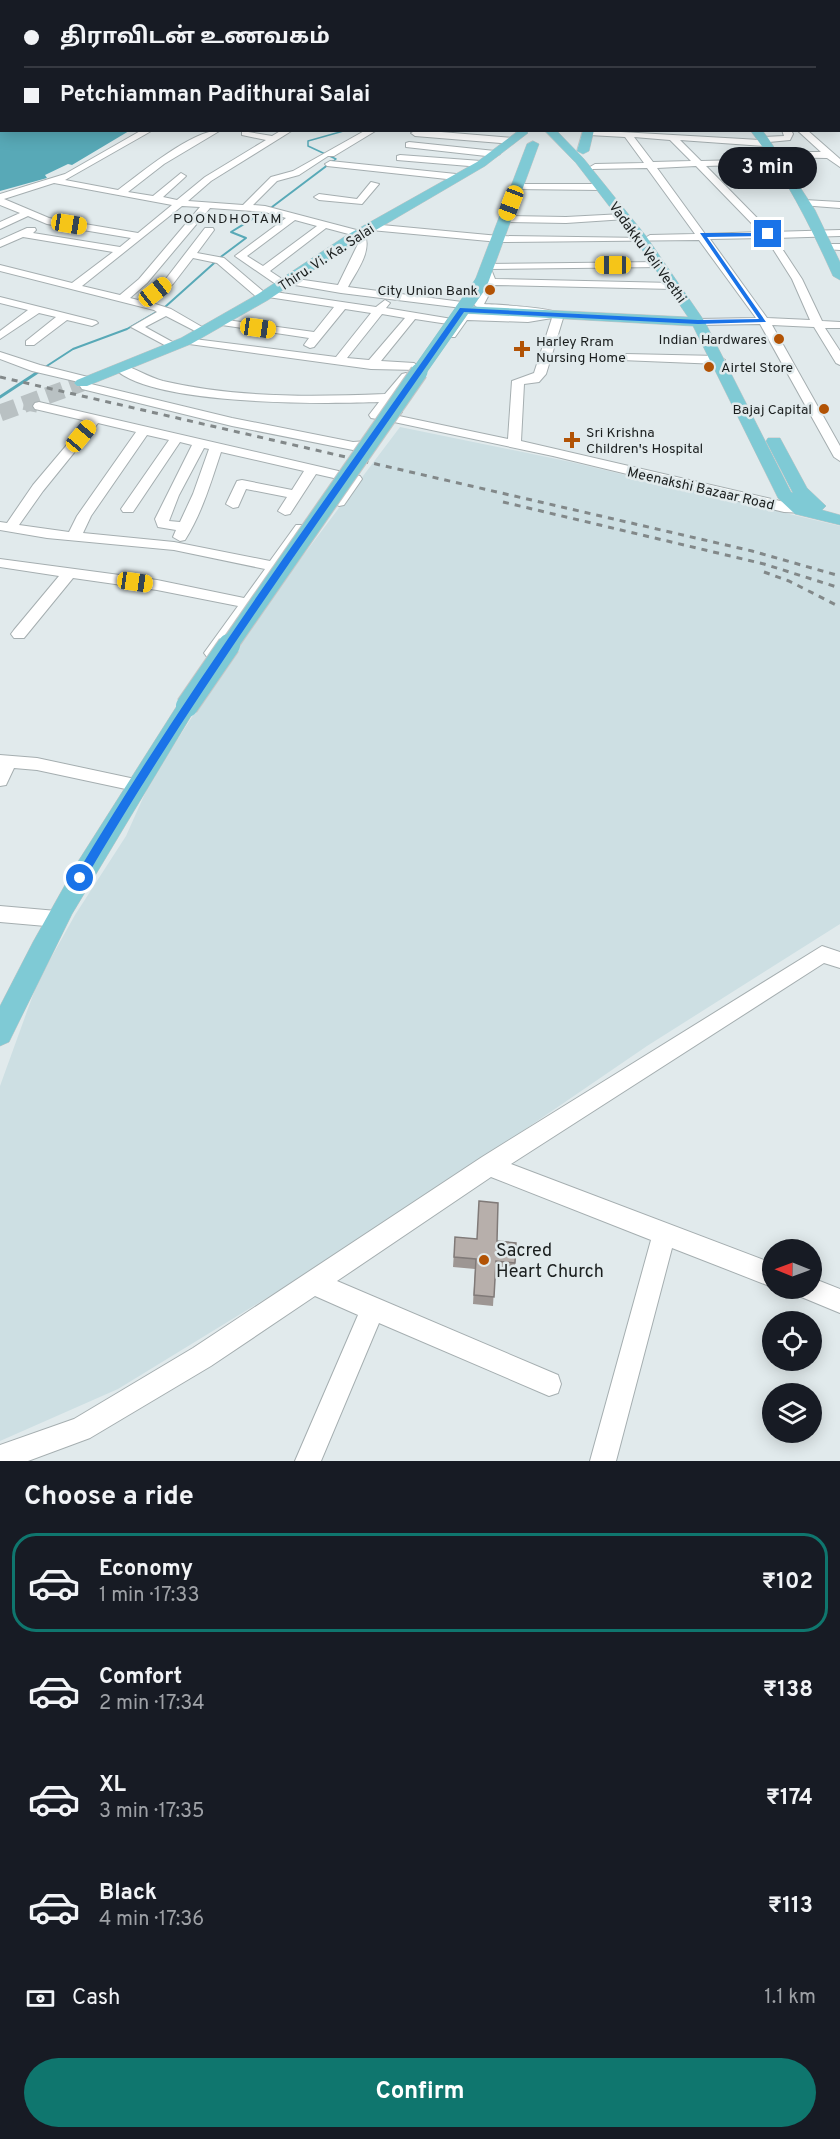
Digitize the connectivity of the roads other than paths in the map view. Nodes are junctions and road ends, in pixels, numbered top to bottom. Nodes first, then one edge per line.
1 (133, 132) edge
2 (145, 132) edge
3 (214, 132) edge
4 (247, 132) edge
5 (286, 132) edge
6 (370, 132) edge
7 (416, 132) edge
8 (551, 132) edge
9 (589, 132) edge
10 (599, 132) edge
11 (657, 132) edge
12 (757, 132) edge
13 (788, 132) edge
14 (803, 132) edge
15 (515, 134) edge
16 (628, 135) junction
17 (698, 135) edge
18 (234, 137) dead end
19 (667, 137) junction
20 (273, 140) junction
21 (558, 140) junction
22 (765, 142) junction
23 (533, 144) junction
24 (409, 145) junction
25 (569, 150) junction
26 (583, 151) junction
27 (726, 151) junction
28 (495, 154) junction
29 (827, 155) junction
30 (329, 158) junction
31 (400, 158) junction
32 (774, 158) junction
33 (696, 163) junction
34 (481, 164) junction
35 (650, 164) junction
36 (840, 164) edge
37 (595, 167) junction
38 (392, 171) junction
39 (181, 176) dead end
40 (456, 177) junction
41 (55, 181) junction
42 (374, 184) dead end
43 (255, 186) dead end
44 (517, 187) junction
45 (600, 187) junction
46 (119, 194) junction
47 (0, 197) edge
48 (155, 199) junction
49 (804, 202) junction
50 (180, 203) junction
51 (207, 205) junction
52 (840, 205) edge
53 (308, 206) junction
54 (234, 207) junction
55 (245, 208) junction
56 (27, 213) junction
57 (623, 217) junction
58 (505, 219) junction
59 (51, 221) junction
60 (326, 224) junction
61 (0, 226) edge
62 (209, 230) dead end
63 (366, 231) junction
64 (819, 232) junction
65 (840, 233) edge
66 (21, 234) junction
67 (768, 234) junction
68 (703, 235) junction
69 (140, 236) junction
70 (499, 238) junction
71 (645, 239) junction
72 (0, 244) edge
73 (834, 247) edge
74 (122, 250) junction
75 (191, 255) junction
76 (658, 265) junction
77 (0, 268) edge
78 (262, 271) junction
79 (486, 275) junction
80 (840, 276) edge
81 (287, 283) junction
82 (76, 285) junction
83 (43, 286) dead end
84 (673, 286) junction
85 (341, 290) junction
86 (265, 296) junction
87 (391, 296) junction
88 (120, 297) junction
89 (0, 300) edge
90 (141, 303) junction
91 (342, 305) junction
92 (462, 307) junction
93 (37, 309) junction
94 (162, 310) junction
95 (378, 310) junction
96 (554, 315) junction
97 (65, 316) junction
98 (412, 316) junction
99 (448, 321) junction
100 (764, 321) junction
101 (219, 322) junction
102 (704, 322) junction
103 (92, 323) dead end
104 (817, 323) junction
105 (840, 325) edge
106 (203, 331) junction
107 (0, 336) edge
108 (317, 336) junction
109 (186, 340) junction
110 (30, 343) dead end
111 (172, 346) junction
112 (0, 355) edge
113 (300, 357) junction
114 (625, 358) dead end
115 (719, 360) junction
116 (339, 361) junction
117 (840, 361) edge
118 (371, 364) junction
119 (120, 368) junction
120 (414, 368) junction
121 (85, 383) junction
122 (390, 398) junction
123 (39, 406) tunnel mouth
124 (391, 418) junction
125 (95, 419) junction
126 (144, 430) junction
127 (177, 437) junction
128 (200, 443) junction
129 (514, 444) junction
130 (216, 446) junction
131 (840, 457) edge
132 (313, 468) junction
133 (348, 477) junction
134 (800, 491) junction
135 (295, 495) junction
136 (233, 504) dead end
137 (128, 509) dead end
138 (801, 510) junction
139 (285, 511) dead end
140 (840, 518) edge
141 (5, 527) edge
142 (185, 527) junction
143 (74, 537) junction
144 (174, 546) junction
145 (0, 563) edge
146 (273, 566) junction
147 (69, 573) junction
148 (247, 603) junction
149 (19, 634) dead end
150 (161, 748) junction
151 (5, 761) edge
152 (0, 780) edge
153 (135, 785) junction
154 (0, 914) edge
155 (57, 919) junction
156 (840, 960) edge
157 (0, 1034) edge
158 (490, 1166) junction
159 (664, 1234) junction
160 (762, 1271) edge
161 (313, 1283) junction
162 (822, 1294) edge
163 (840, 1301) edge
164 (373, 1309) junction
165 (549, 1384) dead end
166 (0, 1458) edge
167 (308, 1461) edge
168 (603, 1461) edge

1 - 47 street
2 - 41 street
3 - 46 street
4 - 18 street
4 - 20 street
5 - 20 street
6 - 30 street
7 - 15 street
7 - 24 street
8 - 21 main road, Vadakku Veli Veethi
9 - 26 main road
10 - 16 street
11 - 19 street
12 - 22 main road
13 - 22 street
14 - 29 street
15 - 23 main road
15 - 28 main road, Thiru. Vi. Ka. Salai
16 - 19 street
16 - 35 street
17 - 19 street
17 - 27 street
19 - 33 street
20 - 50 street
21 - 23 main road
21 - 25 main road, Vadakku Veli Veethi
22 - 27 street
22 - 32 main road
23 - 44 main road
24 - 28 street
24 - 31 street
25 - 26 main road
25 - 45 main road, Vadakku Veli Veethi
26 - 37 main road, Vadakku Veli Veethi
27 - 32 street
27 - 33 street
28 - 34 main road, Thiru. Vi. Ka. Salai
29 - 32 street
29 - 36 street
30 - 38 street
30 - 55 street
31 - 34 street
31 - 38 street
32 - 49 main road
33 - 35 street
33 - 67 street
34 - 40 main road, Thiru. Vi. Ka. Salai
35 - 37 street
35 - 68 street
37 - 71 main road, Vadakku Veli Veethi
38 - 40 street
39 - 48 street
40 - 63 main road, Thiru. Vi. Ka. Salai
41 - 46 street
41 - 47 street
42 - 53 street
43 - 54 street
44 - 45 street
44 - 58 main road
45 - 57 main road, Vadakku Veli Veethi
46 - 48 street
47 - 56 street
48 - 50 street
49 - 52 street
49 - 64 main road
50 - 51 street
50 - 69 street
51 - 54 street
51 - 88 street
53 - 55 street
53 - 60 street
53 - 78 street
54 - 55 street
56 - 59 street
56 - 61 street
57 - 58 street
57 - 71 main road, Vadakku Veli Veethi
58 - 70 main road
59 - 66 street
59 - 69 street
60 - 63 street
60 - 78 street
62 - 75 street
63 - 70 street
63 - 81 main road, Thiru. Vi. Ka. Salai
63 - 85 street
64 - 65 street
64 - 67 street
64 - 73 main road
66 - 72 street
66 - 74 street
67 - 68 street
67 - 104 street
68 - 71 street
68 - 100 street
69 - 74 street
70 - 71 street
70 - 79 main road
71 - 76 main road, Vadakku Veli Veethi
71 - 102 main road, Vadakku Veli Veethi
73 - 80 main road
74 - 82 street
75 - 86 street
75 - 90 street
76 - 79 street
76 - 84 main road, Vadakku Veli Veethi
77 - 82 street
78 - 81 street
79 - 84 street
79 - 92 main road, bridge
79 - 96 street
81 - 85 street
81 - 86 main road, Thiru. Vi. Ka. Salai
82 - 88 street
83 - 88 street
84 - 102 main road, Vadakku Veli Veethi
85 - 87 street
86 - 91 street
86 - 101 main road, Thiru. Vi. Ka. Salai
87 - 92 street
87 - 95 street
88 - 90 street
89 - 93 street
90 - 94 street
91 - 95 street
91 - 108 street
92 - 96 main road
92 - 99 street
92 - 150 main road, bridge
93 - 97 street
93 - 107 street
94 - 106 street
94 - 111 street
95 - 98 street
95 - 116 street
96 - 102 main road
96 - 124 street
96 - 129 street
97 - 103 street
97 - 110 street
98 - 99 street
98 - 118 street
99 - 120 street
100 - 102 street
100 - 104 street
100 - 131 street
101 - 106 main road, Thiru. Vi. Ka. Salai
101 - 108 street
102 - 115 main road, Vadakku Veli Veethi
102 - 134 main road, Vadakku Veli Veethi
104 - 105 street
104 - 117 street
106 - 109 main road, Thiru. Vi. Ka. Salai
108 - 113 street
109 - 111 main road, Thiru. Vi. Ka. Salai
109 - 113 street
111 - 119 main road, Thiru. Vi. Ka. Salai
112 - 121 street
113 - 116 street
114 - 115 street
115 - 138 main road, Vadakku Veli Veethi
116 - 118 street
118 - 120 street
119 - 121 main road, Thiru. Vi. Ka. Salai
119 - 122 street
120 - 122 street
121 - 124 street
122 - 124 street
123 - 125 street
124 - 129 street, Meenakshi Bazaar Road
125 - 126 street
125 - 141 street
126 - 127 street
126 - 143 street
127 - 128 street
127 - 137 street
128 - 130 street
128 - 142 street
129 - 138 street, Meenakshi Bazaar Road
130 - 132 street
130 - 142 street
132 - 133 street
132 - 135 street
133 - 146 street
133 - 150 street
134 - 138 main road
134 - 140 main road
135 - 136 street
135 - 139 street
138 - 140 main road
141 - 143 street
142 - 144 street
143 - 144 street
144 - 146 street
145 - 147 street
146 - 148 street
147 - 148 street
147 - 149 street
148 - 150 street
150 - 153 main road
151 - 152 street
151 - 153 street
153 - 155 main road
154 - 155 street
155 - 157 main road
156 - 158 street
158 - 159 street
158 - 161 street
159 - 160 street
159 - 168 street
161 - 164 street
161 - 166 street
162 - 163 street
164 - 165 street
164 - 167 street

